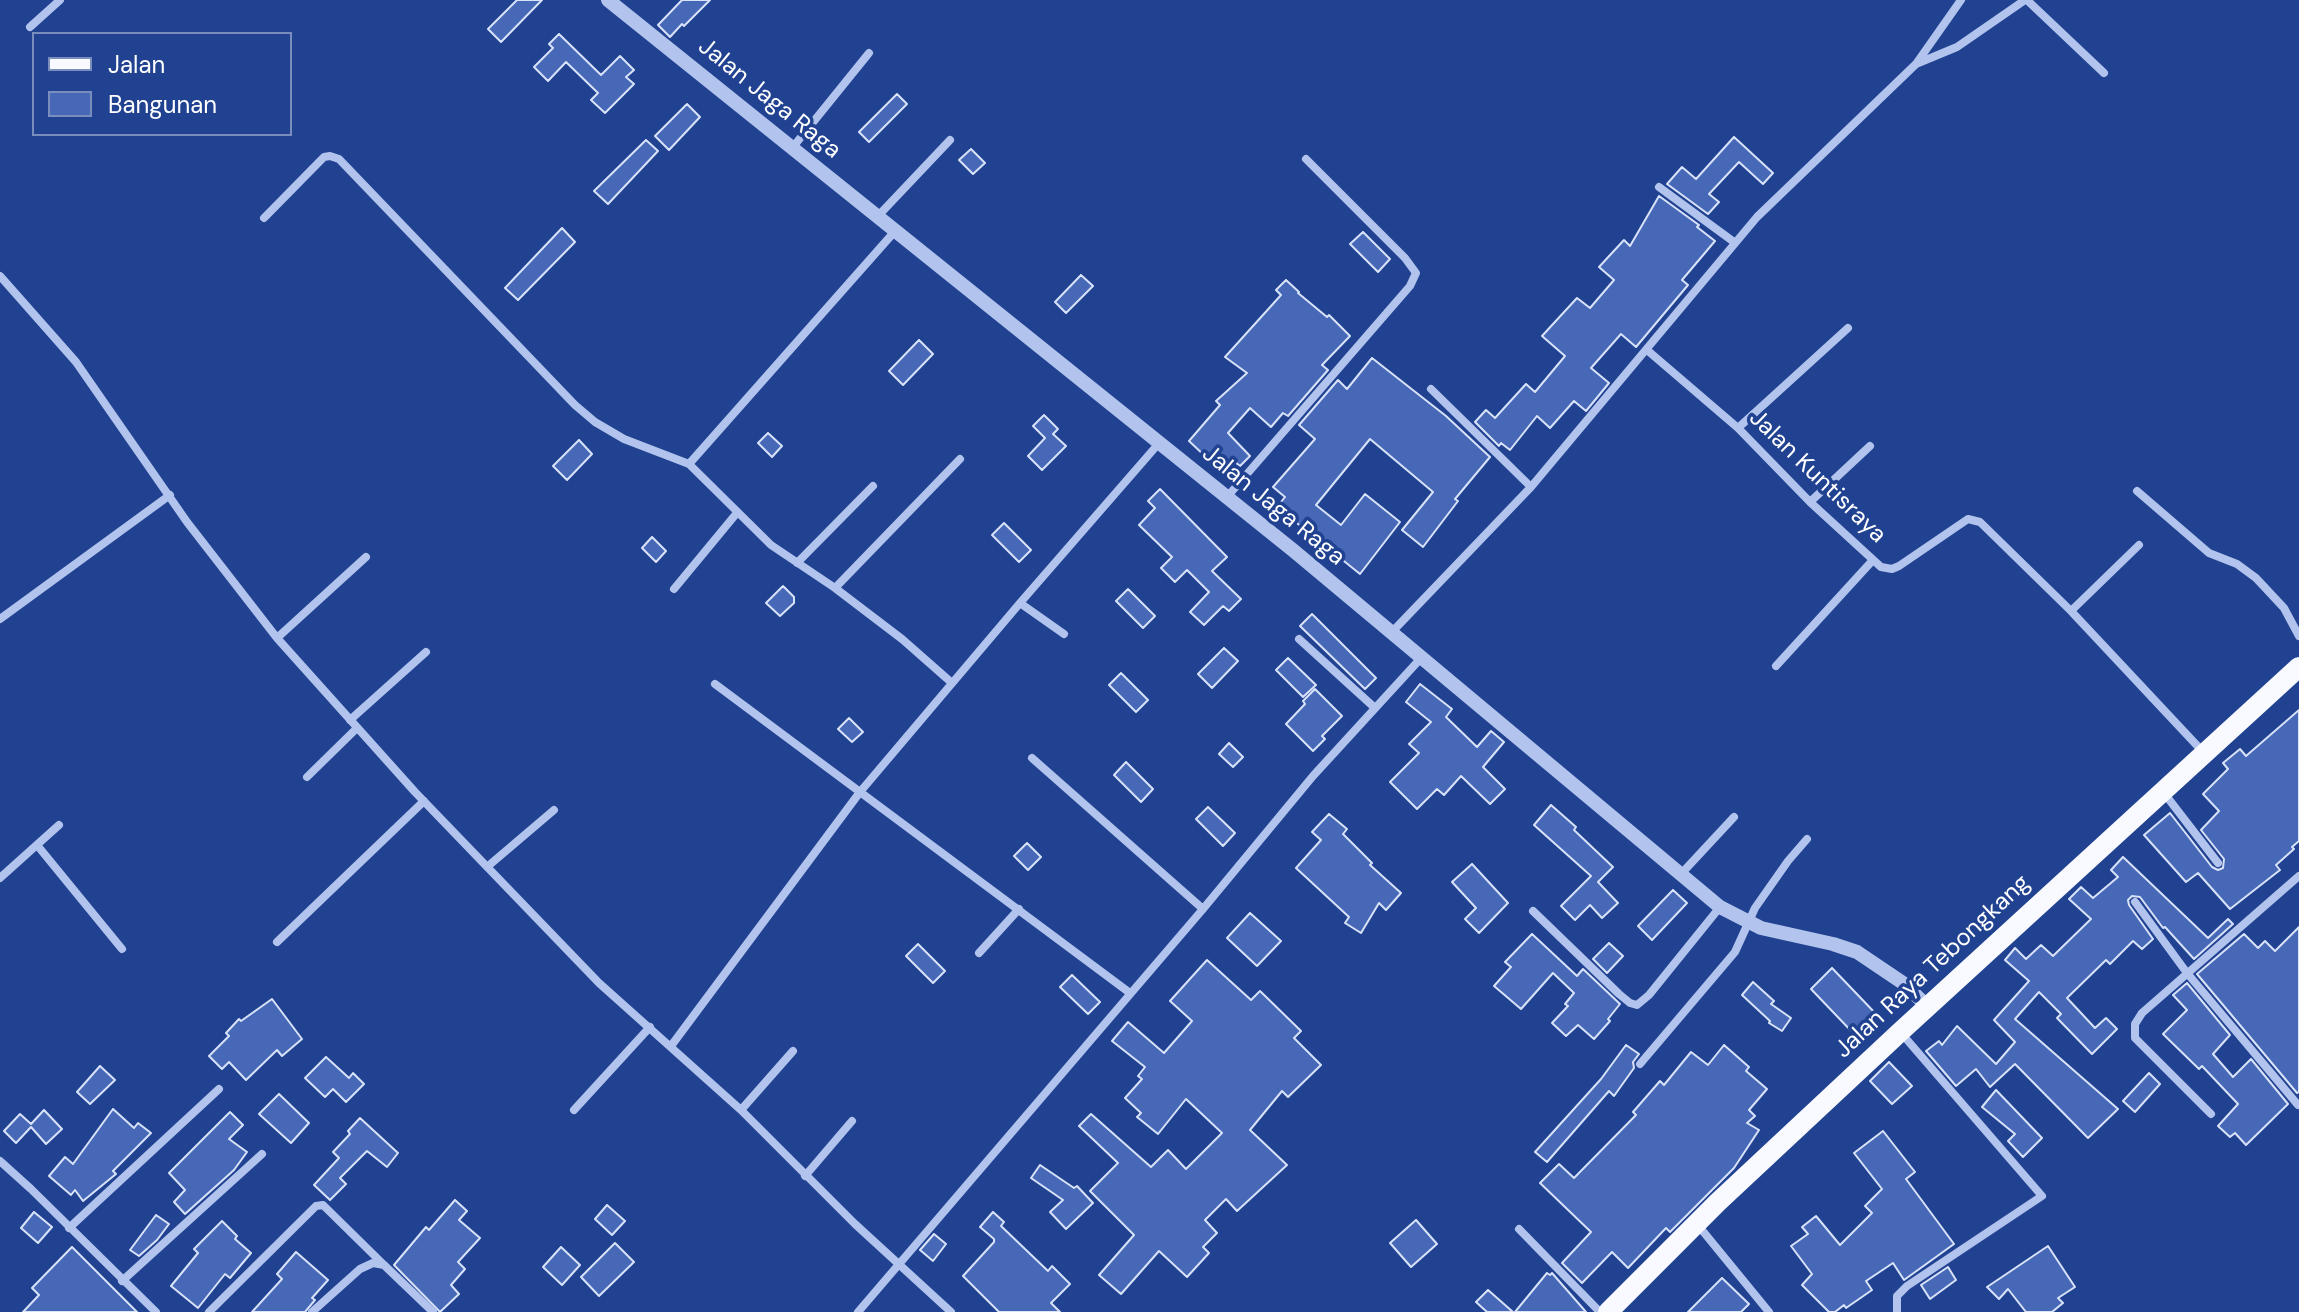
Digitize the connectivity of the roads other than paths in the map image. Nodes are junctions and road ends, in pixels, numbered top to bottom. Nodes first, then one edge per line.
1 (60, 0) edge
2 (608, 0) edge
3 (1961, 0) edge
4 (2026, 0) edge
5 (30, 27) dead end
6 (869, 53) dead end
7 (1916, 64) junction
8 (2104, 73) dead end
9 (950, 140) dead end
10 (793, 147) junction
11 (1306, 159) dead end
12 (1659, 187) dead end
13 (878, 216) junction
14 (264, 218) dead end
15 (896, 230) junction
16 (1734, 242) junction
17 (0, 276) edge
18 (1848, 328) dead end
19 (1647, 350) junction
20 (1431, 389) dead end
21 (1738, 428) junction
22 (1160, 442) junction
23 (1870, 446) dead end
24 (960, 459) dead end
25 (689, 464) junction
26 (873, 486) dead end
27 (1531, 487) junction
28 (2137, 491) dead end
29 (170, 495) junction
30 (1227, 497) junction
31 (1810, 502) junction
32 (736, 514) junction
33 (2139, 545) dead end
34 (366, 557) dead end
35 (1873, 560) junction
36 (797, 563) junction
37 (835, 588) junction
38 (674, 589) dead end
39 (1020, 603) junction
40 (2071, 611) junction
41 (0, 619) edge
42 (1391, 633) junction
43 (1064, 634) dead end
44 (2299, 636) edge
45 (277, 638) junction
46 (1299, 639) dead end
47 (426, 652) dead end
48 (1422, 657) junction
49 (1776, 666) dead end
50 (2299, 667) edge
51 (952, 683) junction
52 (715, 684) dead end
53 (1375, 708) junction
54 (350, 720) junction
55 (357, 728) junction
56 (2205, 755) junction
57 (1032, 758) dead end
58 (307, 777) dead end
59 (860, 792) junction
60 (2164, 792) junction
61 (424, 801) junction
62 (554, 810) dead end
63 (1734, 817) dead end
64 (59, 825) dead end
65 (1807, 839) dead end
66 (37, 845) junction
67 (2218, 863) dead end
68 (487, 867) junction
69 (1681, 874) junction
70 (2299, 876) edge
71 (0, 878) edge
72 (2135, 902) dead end
73 (1019, 909) junction
74 (1203, 909) junction
75 (1533, 911) dead end
76 (1733, 915) junction
77 (277, 942) dead end
78 (122, 949) dead end
79 (979, 953) dead end
80 (2187, 973) junction
81 (1130, 993) junction
82 (1928, 1007) junction
83 (650, 1027) junction
84 (1900, 1032) junction
85 (671, 1046) junction
86 (793, 1051) dead end
87 (1640, 1064) dead end
88 (219, 1089) dead end
89 (2298, 1105) edge
90 (574, 1110) dead end
91 (741, 1110) junction
92 (2211, 1114) dead end
93 (852, 1121) dead end
94 (262, 1154) dead end
95 (0, 1161) edge
96 (805, 1176) junction
97 (1697, 1224) junction
98 (69, 1228) junction
99 (1519, 1229) dead end
100 (898, 1264) junction
101 (384, 1265) junction
102 (122, 1281) junction
103 (156, 1312) edge
104 (209, 1312) edge
105 (312, 1312) edge
106 (433, 1312) edge
107 (858, 1312) edge
108 (951, 1312) edge
109 (1600, 1312) edge
110 (1608, 1312) edge
111 (1769, 1312) edge
112 (1897, 1312) edge

1 - 5 street
2 - 10 street, Jalan Jaga Raga
3 - 7 street
4 - 7 street
4 - 8 street
6 - 10 street
7 - 16 street
9 - 13 street
10 - 13 street, Jalan Jaga Raga
11 - 30 street
12 - 16 street
13 - 15 street, Jalan Jaga Raga
14 - 25 street
15 - 22 street, Jalan Jaga Raga
15 - 25 street
16 - 19 street
17 - 29 street
18 - 21 street
19 - 21 street, Jalan Kuntisraya
19 - 27 street
20 - 27 street
21 - 31 street, Jalan Kuntisraya
22 - 30 street, Jalan Jaga Raga
22 - 39 street
23 - 31 street
24 - 37 street
25 - 32 street
26 - 36 street
27 - 42 street
28 - 44 street
29 - 41 street
29 - 45 street
30 - 42 street, Jalan Jaga Raga
31 - 35 street, Jalan Kuntisraya
32 - 36 street
32 - 38 street
33 - 40 street
34 - 45 street
35 - 40 street, Jalan Kuntisraya
35 - 49 street
36 - 37 street
37 - 51 street
39 - 43 street
39 - 51 street
40 - 56 street, Jalan Kuntisraya
42 - 48 street, Jalan Jaga Raga
45 - 54 street
46 - 53 street
47 - 54 street
48 - 53 street
48 - 69 street, Jalan Jaga Raga
50 - 56 main road, Jalan Raya Tebongkang
51 - 59 street
52 - 59 street
53 - 74 street
54 - 55 street
55 - 58 street
55 - 61 street
56 - 60 main road, Jalan Raya Tebongkang
57 - 74 street
59 - 73 street
59 - 85 street
60 - 67 street
60 - 82 main road, Jalan Raya Tebongkang
61 - 68 street
61 - 77 street
62 - 68 street
63 - 69 street
64 - 66 street
65 - 76 street
66 - 71 street
66 - 78 street
68 - 83 street
69 - 76 street, Jalan Jaga Raga
70 - 80 street
72 - 80 street
73 - 79 street
73 - 81 street
74 - 81 street
75 - 76 street
76 - 82 street, Jalan Jaga Raga
76 - 87 street
80 - 89 street
80 - 92 street
81 - 100 street
82 - 84 main road, Jalan Raya Tebongkang
83 - 85 street
83 - 90 street
84 - 97 main road, Jalan Raya Tebongkang
84 - 112 street
85 - 91 street
86 - 91 street
88 - 98 street
91 - 96 street
93 - 96 street
94 - 102 street
95 - 98 street
96 - 100 street
97 - 110 main road, Jalan Raya Tebongkang
97 - 111 street
98 - 102 street
99 - 109 street
100 - 107 street
100 - 108 street
101 - 104 street
101 - 105 street
101 - 106 street
102 - 103 street

